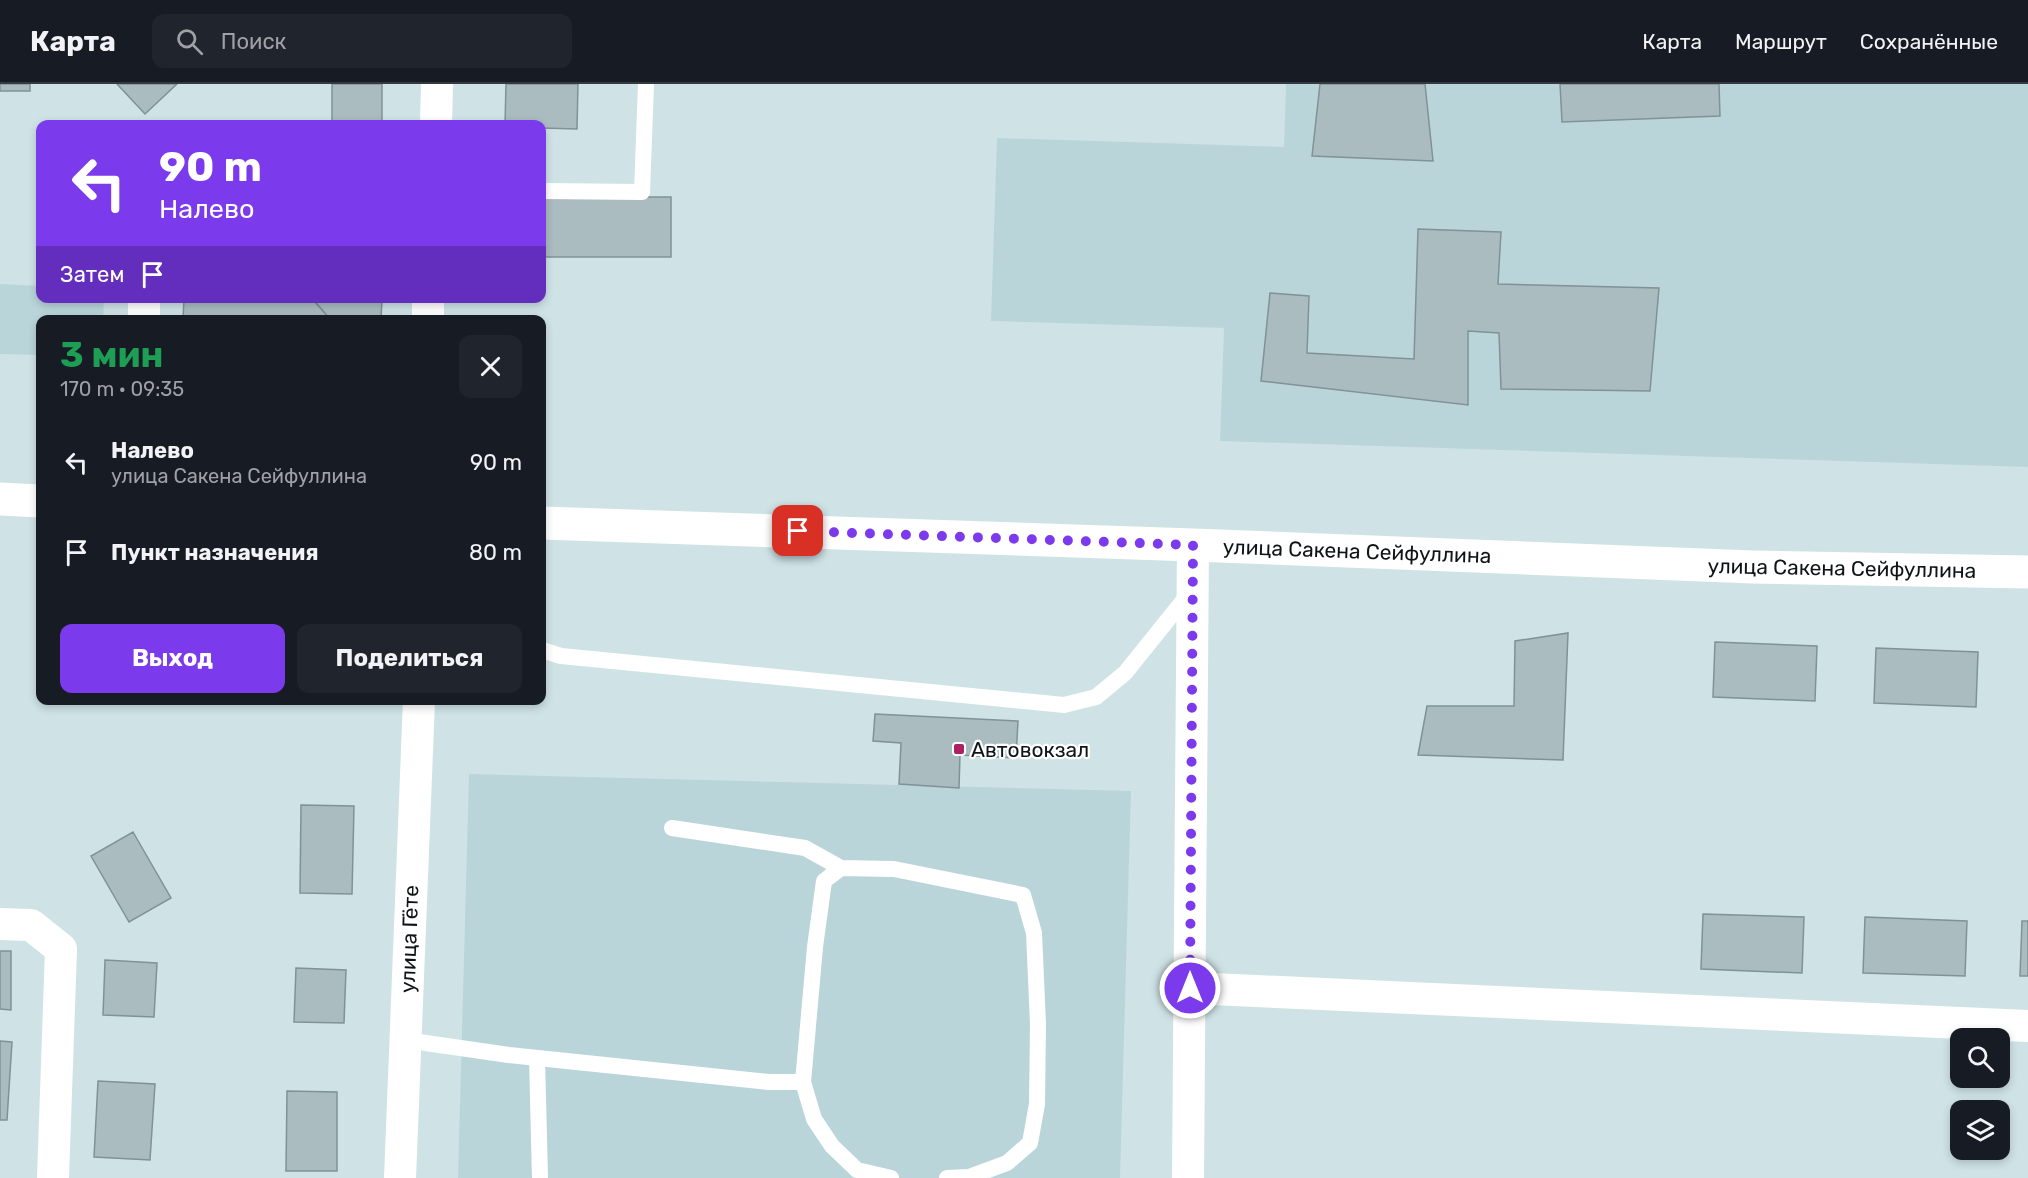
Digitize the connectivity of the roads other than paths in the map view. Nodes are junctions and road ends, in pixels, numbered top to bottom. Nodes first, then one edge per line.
1 (437, 84) edge
2 (645, 84) edge
3 (436, 120) edge
4 (546, 191) edge
5 (0, 499) edge
6 (36, 501) edge
7 (546, 523) edge
8 (1193, 545) junction
9 (2028, 572) edge
10 (1193, 588) junction
11 (546, 651) edge
12 (419, 705) edge
13 (672, 828) dead end
14 (841, 868) junction
15 (0, 924) edge
16 (1190, 988) junction
17 (2028, 1026) edge
18 (405, 1040) junction
19 (537, 1058) junction
20 (803, 1082) junction
21 (52, 1178) edge
22 (400, 1178) edge
23 (540, 1178) edge
24 (891, 1178) edge
25 (947, 1178) edge
26 (1188, 1178) edge

1 - 3 street
2 - 4 lane
5 - 6 street
7 - 8 street, улица Сакена Сейфуллина
8 - 9 street, улица Сакена Сейфуллина
8 - 10 street
10 - 11 lane
10 - 16 street
12 - 18 street, улица Гёте
13 - 14 lane
14 - 20 lane
14 - 25 lane
15 - 21 street
16 - 17 street
16 - 26 street
18 - 19 lane
18 - 22 street, улица Гёте
19 - 20 lane
19 - 23 lane
20 - 24 lane

